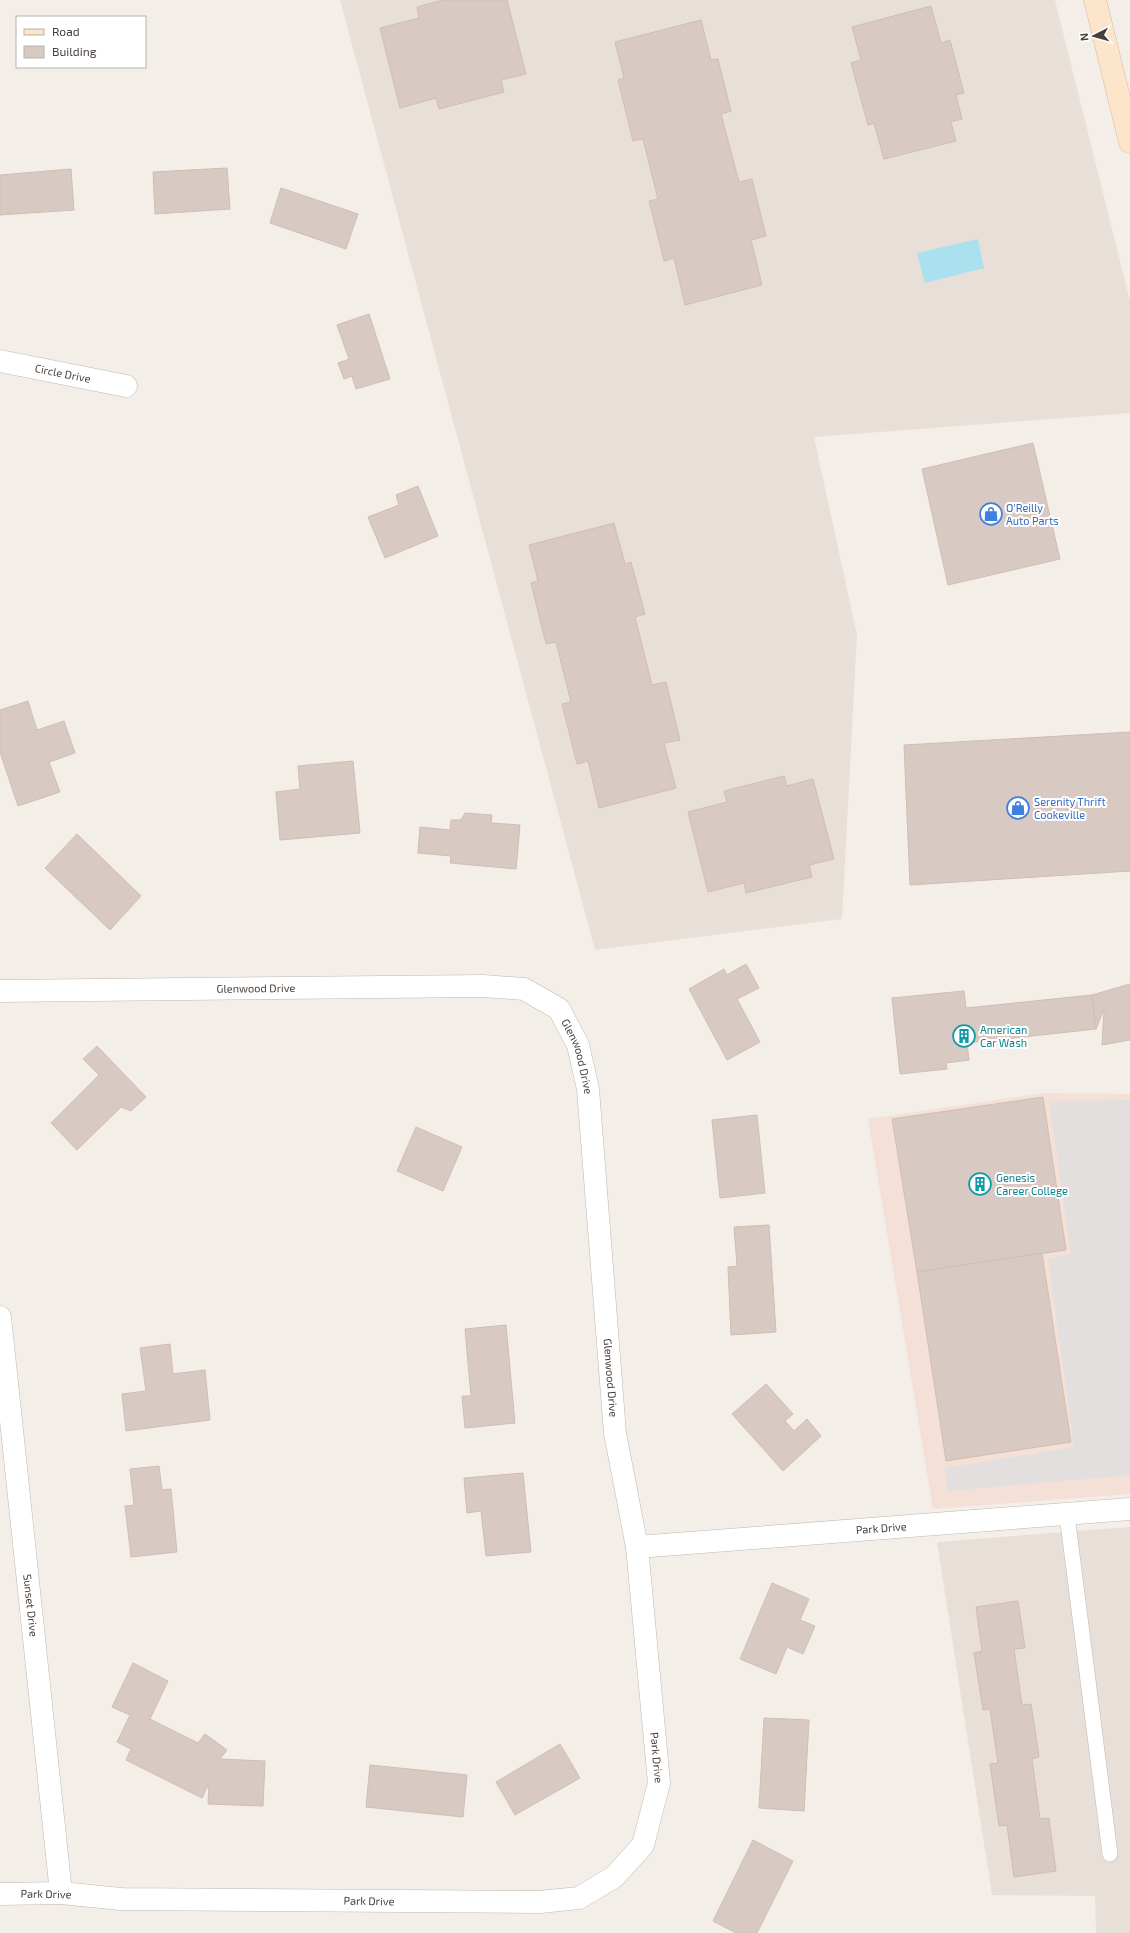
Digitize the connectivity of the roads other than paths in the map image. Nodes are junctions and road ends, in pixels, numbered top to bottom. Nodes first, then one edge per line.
1 (1095, 0) edge
2 (1130, 142) edge
3 (0, 361) edge
4 (126, 386) dead end
5 (0, 992) edge
6 (0, 1317) edge
7 (2, 1343) edge
8 (1130, 1509) edge
9 (1067, 1515) junction
10 (637, 1547) junction
11 (1110, 1854) dead end
12 (61, 1893) junction
13 (0, 1894) edge

1 - 2 main road
3 - 4 street, Circle Drive
5 - 10 street, Glenwood Drive
6 - 7 street, Sunset Drive
7 - 12 street, Sunset Drive
8 - 9 street, Park Drive
9 - 10 street, Park Drive
9 - 11 lane
10 - 12 street, Park Drive
12 - 13 street, Park Drive

